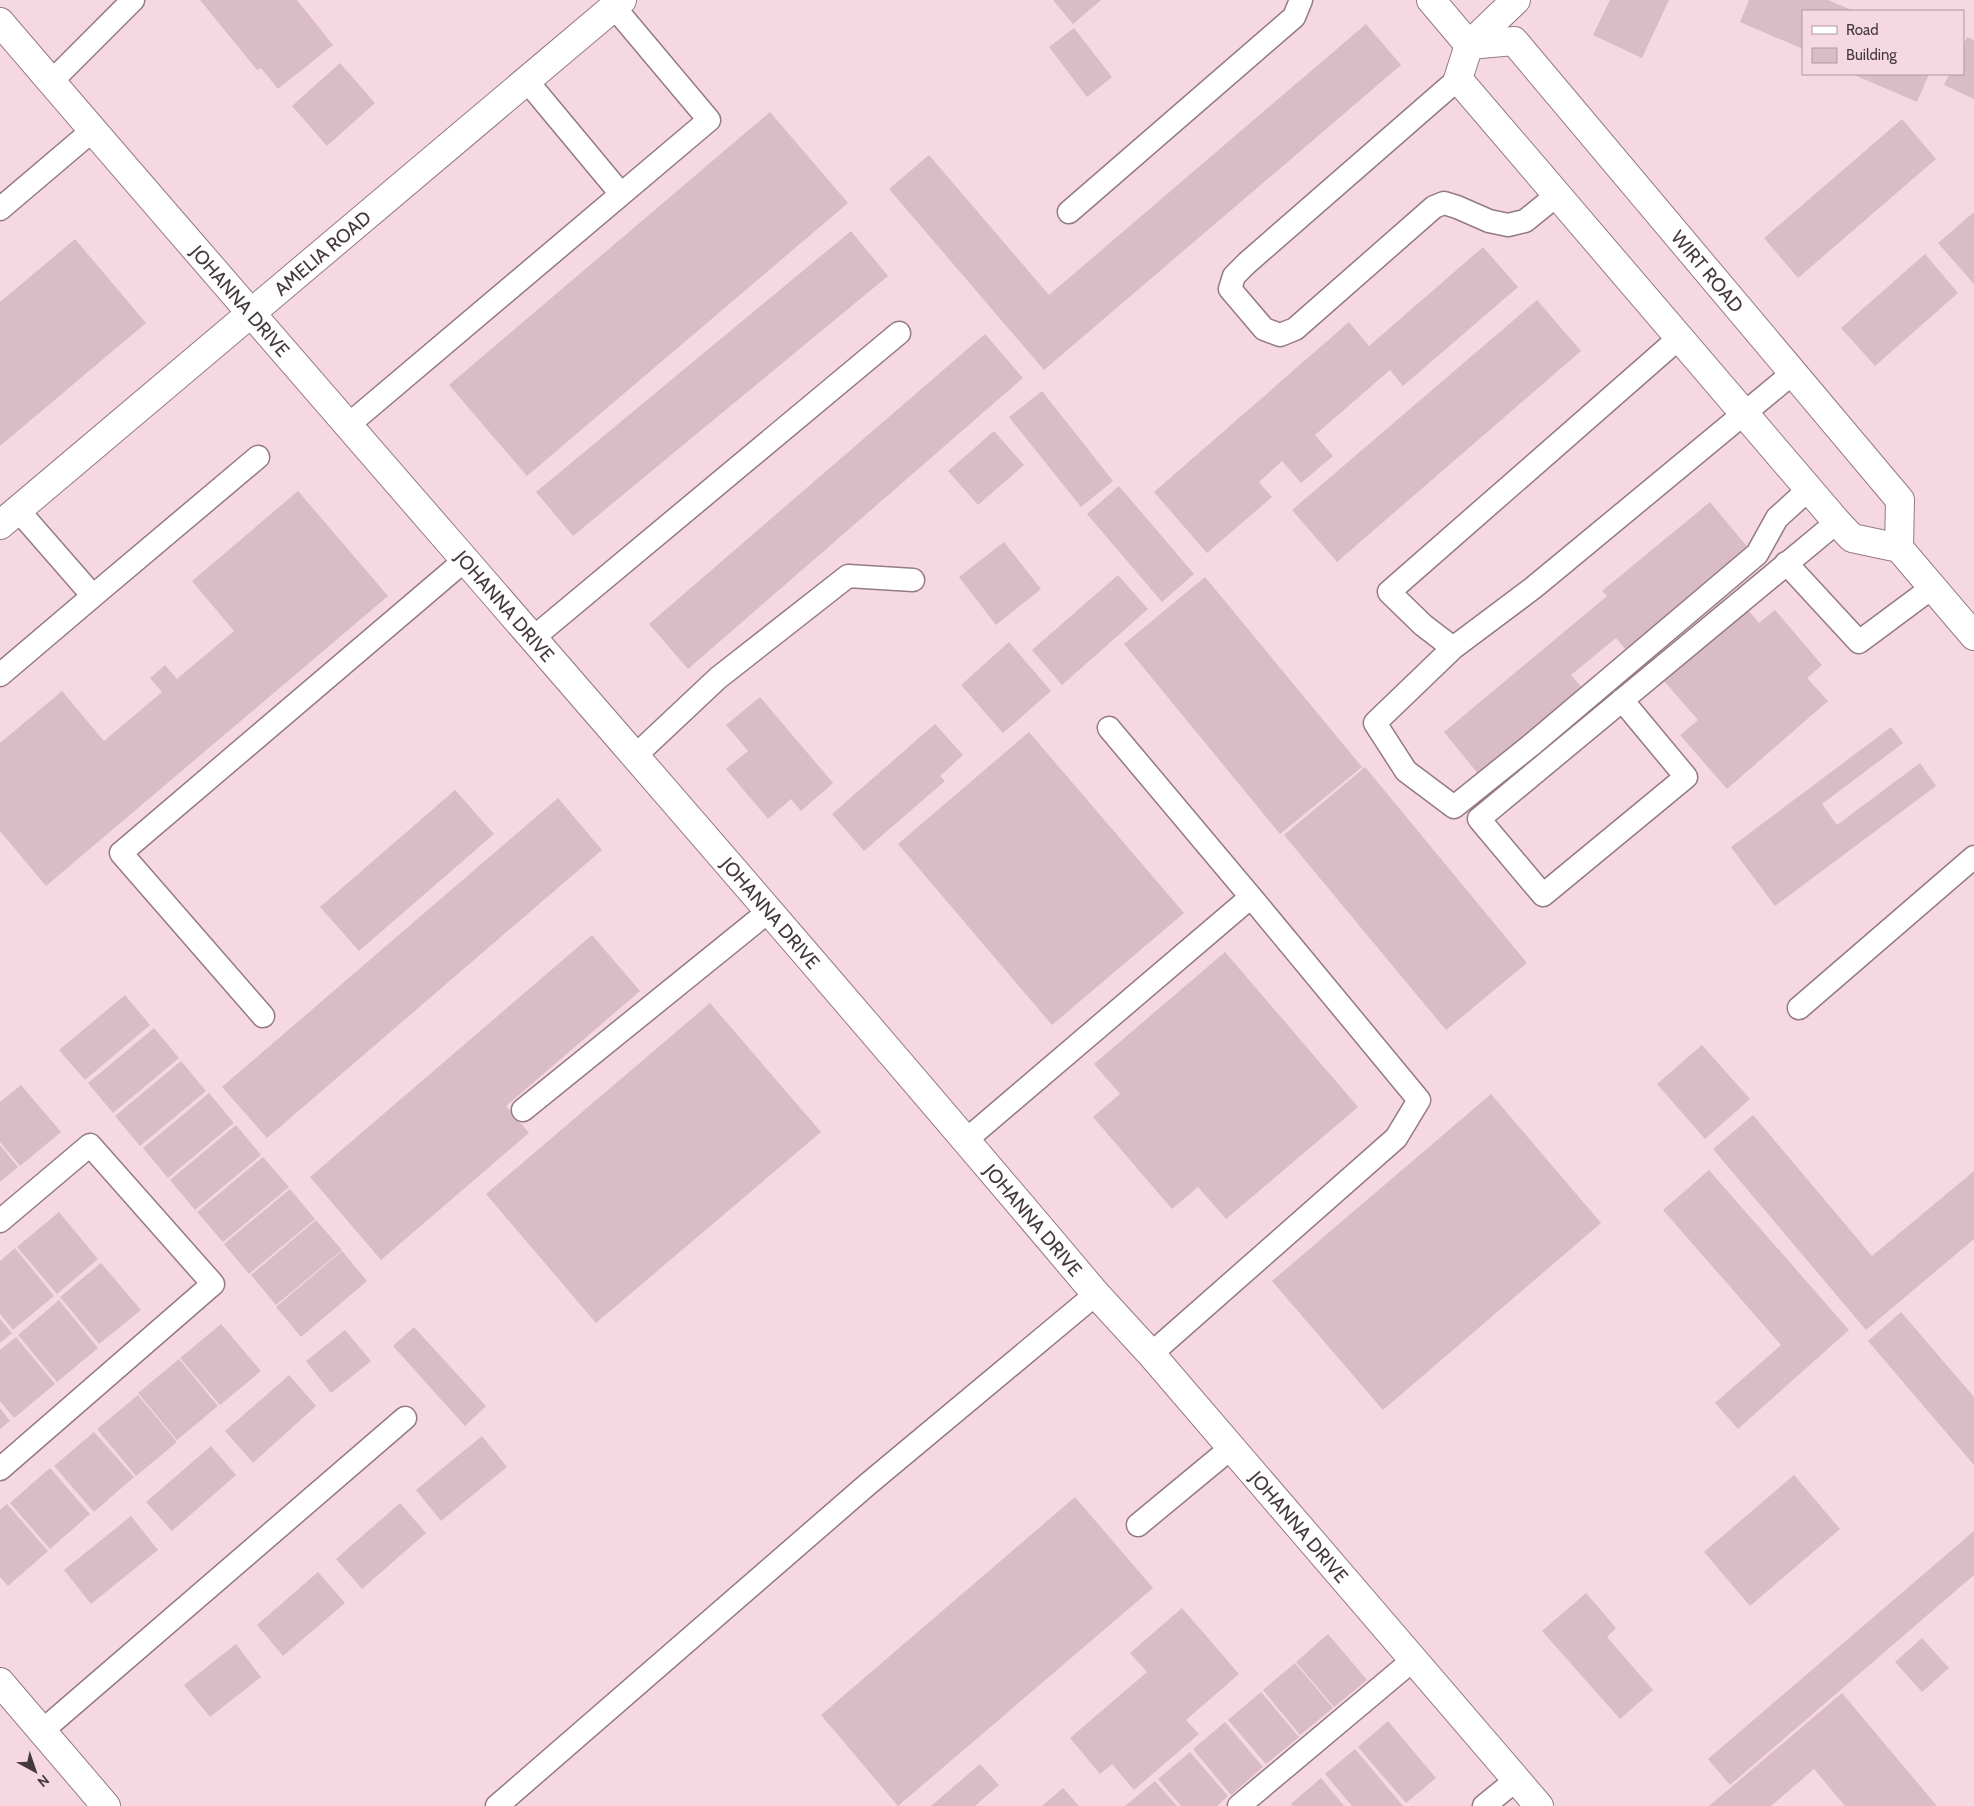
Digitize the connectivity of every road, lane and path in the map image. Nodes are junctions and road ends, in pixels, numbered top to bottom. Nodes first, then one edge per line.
1 (133, 0) edge
2 (1300, 0) edge
3 (1431, 0) edge
4 (1516, 0) edge
5 (618, 4) edge
6 (0, 22) edge
7 (1469, 44) junction
8 (1458, 79) junction
9 (527, 81) junction
10 (51, 82) junction
11 (92, 130) junction
12 (620, 194) junction
13 (1557, 195) junction
14 (0, 209) edge
15 (1068, 212) dead end
16 (251, 313) junction
17 (899, 333) dead end
18 (1679, 338) junction
19 (1793, 373) junction
20 (1745, 414) junction
21 (347, 426) junction
22 (258, 457) dead end
23 (1809, 489) junction
24 (9, 517) edge
25 (1836, 522) junction
26 (1899, 548) junction
27 (465, 560) junction
28 (1786, 563) junction
29 (914, 580) dead end
30 (1933, 587) junction
31 (92, 596) junction
32 (1974, 634) edge
33 (533, 638) junction
34 (1453, 648) junction
35 (0, 675) edge
36 (1622, 700) junction
37 (1109, 728) dead end
38 (635, 756) junction
39 (1974, 857) edge
40 (1251, 897) junction
41 (769, 911) junction
42 (1799, 1008) dead end
43 (263, 1016) dead end
44 (523, 1110) dead end
45 (966, 1140) junction
46 (0, 1221) edge
47 (1096, 1294) junction
48 (1151, 1354) junction
49 (405, 1418) dead end
50 (1231, 1448) junction
51 (0, 1469) edge
52 (1138, 1525) dead end
53 (1413, 1660) junction
54 (0, 1682) edge
55 (42, 1731) junction
56 (1516, 1780) junction
57 (106, 1806) edge
58 (498, 1806) edge
59 (1239, 1806) edge
60 (1484, 1806) edge
61 (1539, 1806) edge

1 - 10 lane
2 - 15 lane
3 - 7 street
4 - 7 street
5 - 9 street, AMELIA ROAD
5 - 12 lane
6 - 10 street, JOHANNA DRIVE
7 - 8 street
7 - 19 street, WIRT ROAD
8 - 13 street
8 - 13 lane
9 - 12 lane
9 - 16 street, AMELIA ROAD
10 - 11 street, JOHANNA DRIVE
11 - 14 lane
11 - 16 street, JOHANNA DRIVE
12 - 21 lane
13 - 18 street
16 - 21 street, JOHANNA DRIVE
16 - 24 street, AMELIA ROAD
17 - 33 lane
18 - 20 street
18 - 34 lane
19 - 20 lane
19 - 26 street, WIRT ROAD
20 - 23 street
20 - 34 lane
21 - 27 street, JOHANNA DRIVE
22 - 31 lane
23 - 25 street
23 - 34 lane
24 - 31 lane
25 - 26 street
25 - 28 lane
26 - 30 street
27 - 33 street, JOHANNA DRIVE
27 - 43 lane
28 - 30 lane
28 - 36 lane
29 - 38 lane
30 - 32 street
31 - 35 lane
33 - 38 street, JOHANNA DRIVE
36 - 36 lane
37 - 40 lane
38 - 41 street, JOHANNA DRIVE
39 - 42 lane
40 - 45 lane
40 - 48 lane
41 - 44 lane
41 - 45 street, JOHANNA DRIVE
45 - 47 street, JOHANNA DRIVE
46 - 51 lane
47 - 48 street, JOHANNA DRIVE
47 - 58 lane
48 - 50 street, JOHANNA DRIVE
49 - 55 lane
50 - 52 lane
50 - 53 street, JOHANNA DRIVE
53 - 56 street, JOHANNA DRIVE
53 - 59 lane
54 - 55 street
55 - 57 street
56 - 60 lane
56 - 61 street, JOHANNA DRIVE

